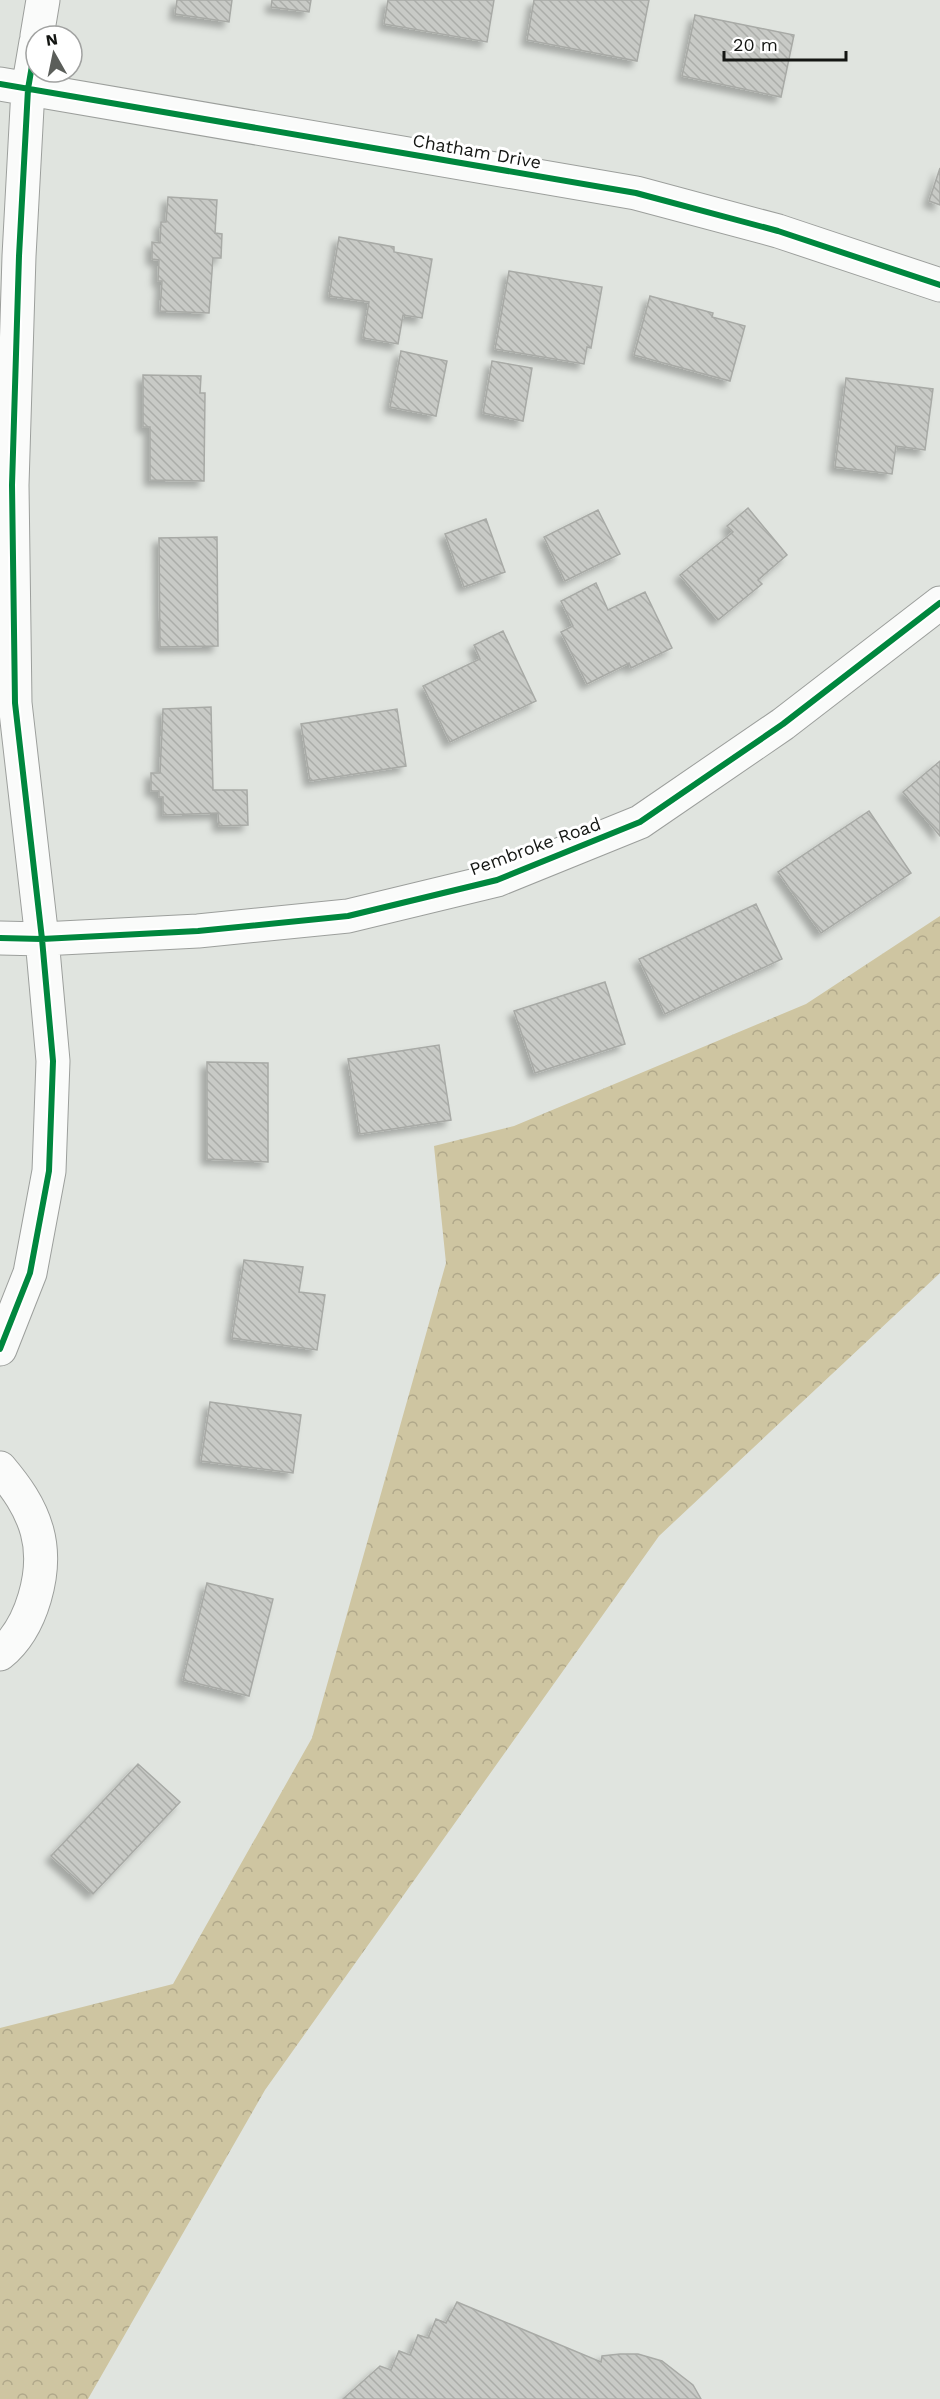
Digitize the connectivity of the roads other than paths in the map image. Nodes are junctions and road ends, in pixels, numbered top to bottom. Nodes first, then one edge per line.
1 (43, 0) edge
2 (39, 24) edge
3 (24, 66) edge
4 (14, 86) edge
5 (940, 285) edge
6 (940, 603) edge
7 (0, 938) edge
8 (42, 939) junction
9 (0, 1349) edge
10 (0, 1468) edge
11 (0, 1654) edge

1 - 2 street
3 - 4 street
4 - 5 street, Chatham Drive
4 - 8 street
6 - 8 street, Pembroke Road
7 - 8 street, Pembroke Road
8 - 9 street
10 - 11 street

